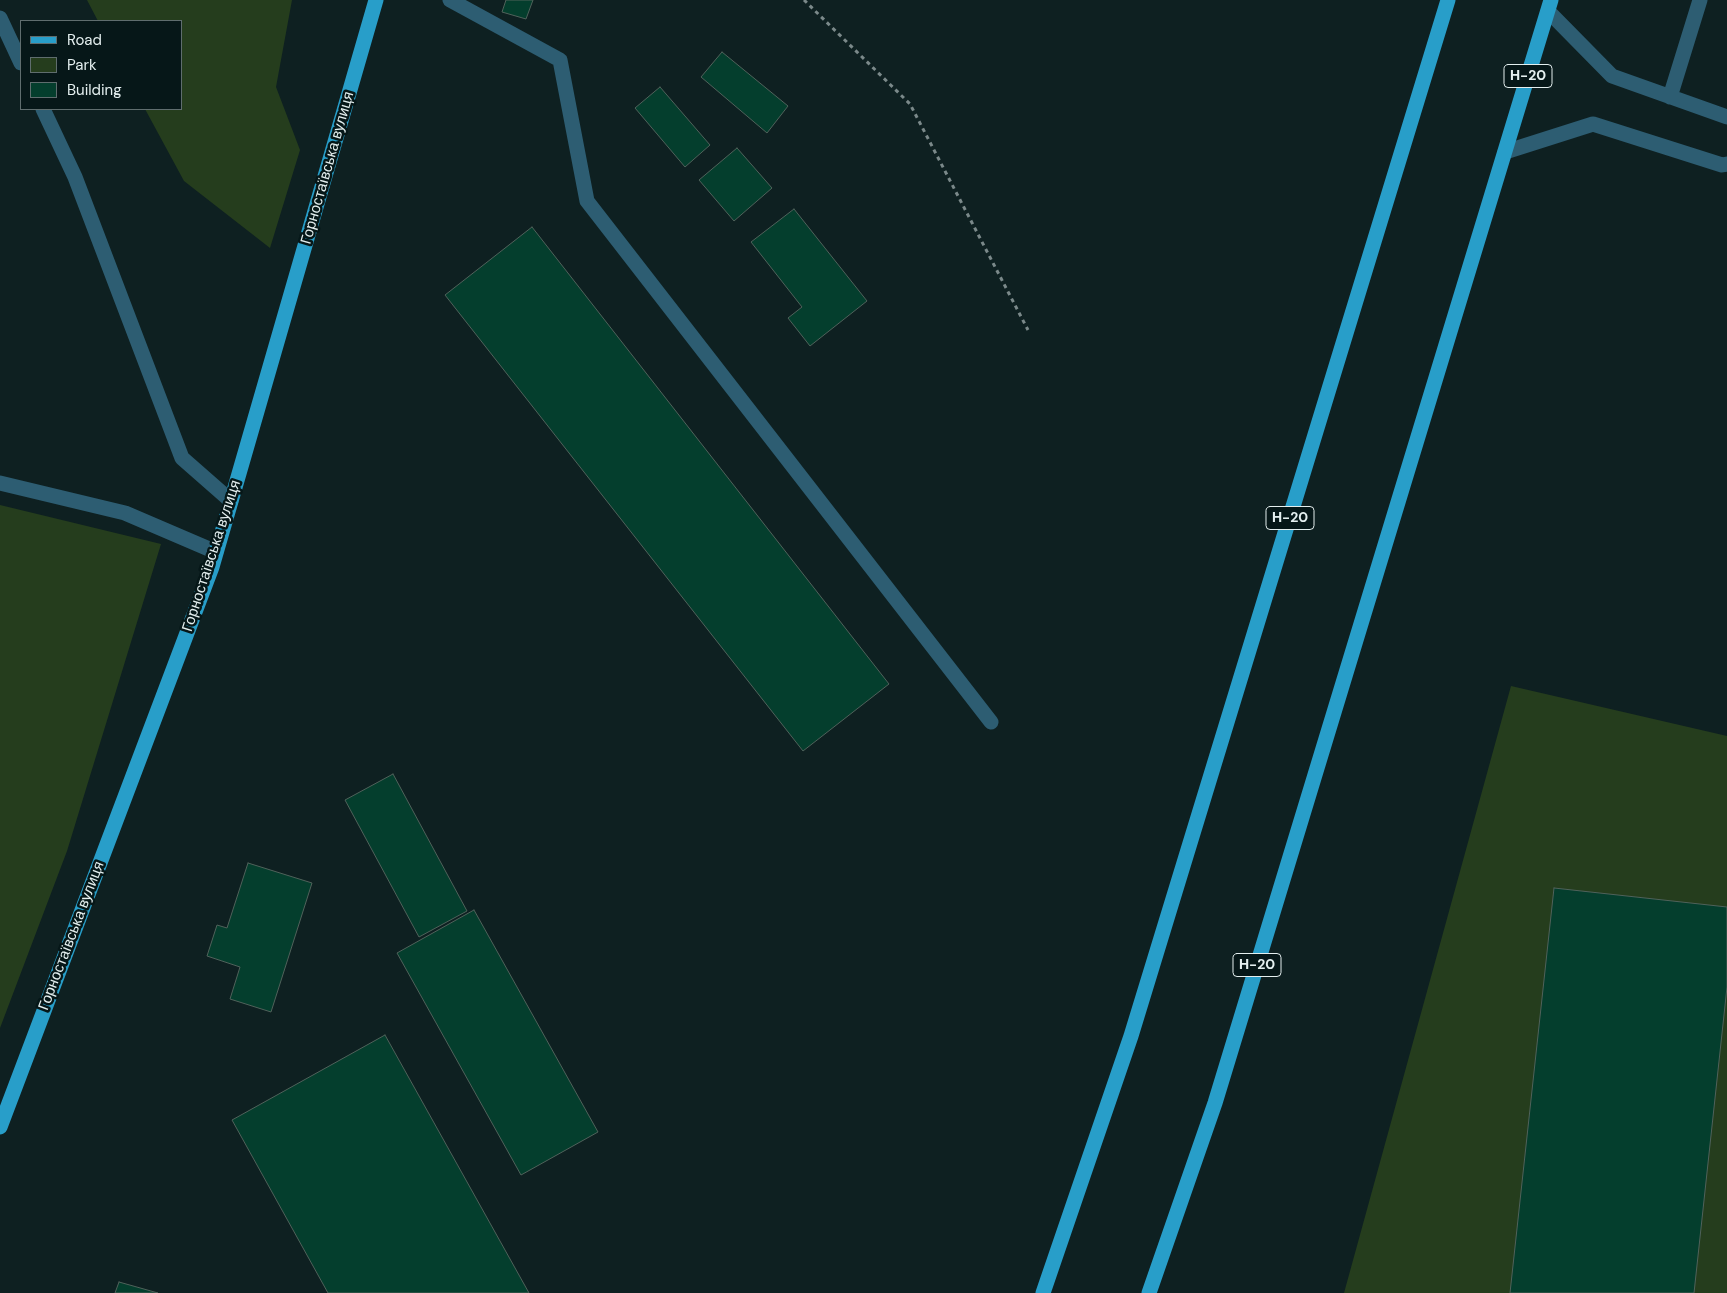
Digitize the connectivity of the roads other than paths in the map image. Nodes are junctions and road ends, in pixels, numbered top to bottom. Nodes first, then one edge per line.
1 (376, 0) edge
2 (450, 0) edge
3 (1448, 0) edge
4 (1700, 0) edge
5 (1550, 5) edge
6 (0, 18) edge
7 (20, 61) edge
8 (1670, 97) junction
9 (43, 110) edge
10 (1727, 117) edge
11 (1505, 152) junction
12 (1727, 164) edge
13 (0, 483) edge
14 (231, 501) junction
15 (216, 552) junction
16 (991, 722) dead end
17 (0, 1127) edge
18 (1043, 1293) edge
19 (1149, 1293) edge

1 - 14 main road, Горностаївська вулиця
2 - 16 lane
3 - 18 main road, Н-20
4 - 8 lane
5 - 8 lane
5 - 11 main road, Н-20
6 - 7 lane
8 - 10 lane
9 - 14 lane
11 - 12 lane
11 - 19 main road, Н-20
13 - 15 lane
14 - 15 main road, Горностаївська вулиця
15 - 17 main road, Горностаївська вулиця

